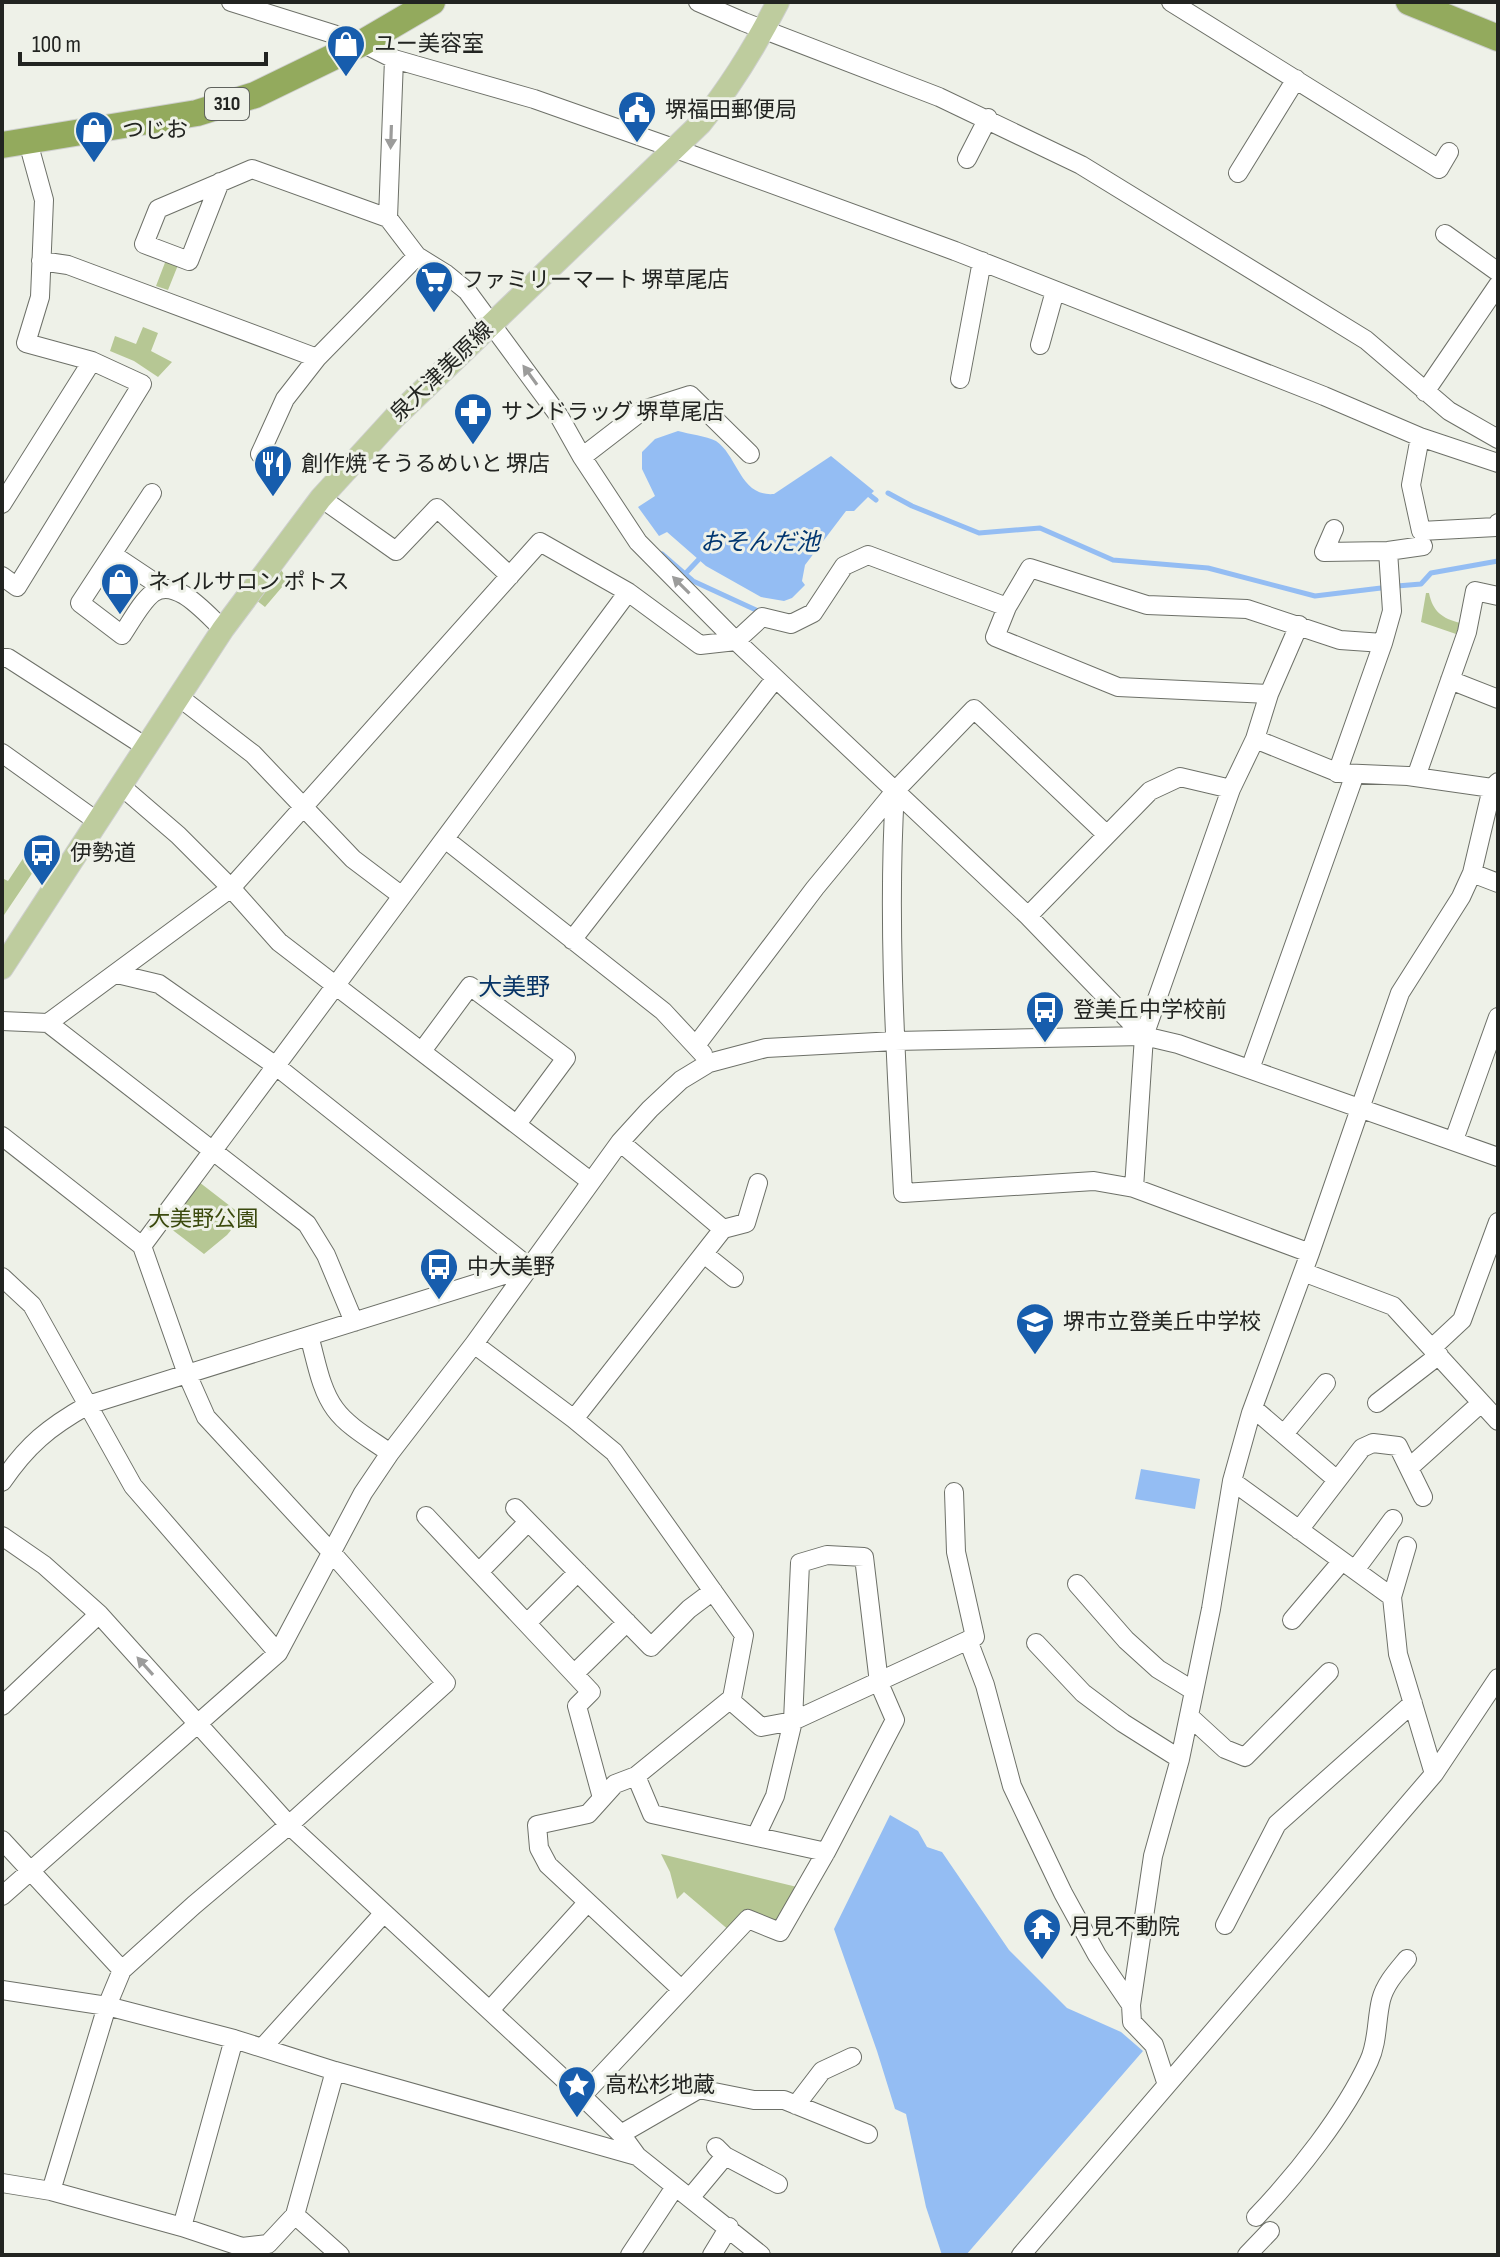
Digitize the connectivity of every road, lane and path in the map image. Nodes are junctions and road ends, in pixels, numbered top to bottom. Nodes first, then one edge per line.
1 (231, 2) edge
2 (432, 2) edge
3 (698, 2) edge
4 (778, 2) edge
5 (1171, 2) edge
6 (1409, 2) edge
7 (764, 29) junction
8 (1498, 38) edge
9 (362, 43) junction
10 (394, 59) junction
11 (1296, 79) junction
12 (988, 118) junction
13 (15, 144) edge
14 (676, 149) junction
15 (1449, 152) dead end
16 (967, 159) dead end
17 (1238, 173) dead end
18 (220, 182) junction
19 (388, 218) junction
20 (1445, 234) dead end
21 (417, 256) junction
22 (41, 261) junction
23 (982, 261) junction
24 (1498, 272) edge
25 (1498, 285) edge
26 (1055, 291) junction
27 (492, 323) junction
28 (1040, 345) dead end
29 (317, 358) junction
30 (92, 361) junction
31 (960, 379) dead end
32 (1425, 392) junction
33 (1420, 437) junction
34 (1498, 439) edge
35 (260, 454) dead end
36 (750, 454) dead end
37 (582, 457) junction
38 (1498, 463) edge
39 (9, 478) edge
40 (152, 493) dead end
41 (321, 498) junction
42 (2, 504) edge
43 (1498, 523) edge
44 (1334, 529) dead end
45 (1423, 546) dead end
46 (1388, 551) junction
47 (112, 554) junction
48 (2, 576) edge
49 (510, 576) junction
50 (163, 588) junction
51 (628, 592) junction
52 (1498, 596) edge
53 (1007, 607) junction
54 (1299, 625) junction
55 (223, 629) junction
56 (736, 641) junction
57 (1383, 643) junction
58 (2, 658) edge
59 (775, 679) junction
60 (1450, 680) junction
61 (1269, 694) junction
62 (179, 697) junction
63 (1498, 699) edge
64 (1255, 739) junction
65 (146, 747) junction
66 (2, 753) edge
67 (1346, 773) junction
68 (1416, 777) junction
69 (1495, 785) edge
70 (121, 786) junction
71 (1231, 789) junction
72 (895, 791) junction
73 (305, 806) junction
74 (98, 822) junction
75 (1107, 835) junction
76 (445, 839) junction
77 (1472, 873) junction
78 (1498, 883) edge
79 (231, 888) junction
80 (402, 896) junction
81 (1028, 916) junction
82 (572, 940) junction
83 (2, 968) edge
84 (117, 974) junction
85 (336, 987) junction
86 (1498, 1017) edge
87 (2, 1021) edge
88 (48, 1023) junction
89 (1144, 1036) junction
90 (895, 1041) junction
91 (697, 1044) junction
92 (422, 1051) junction
93 (709, 1063) junction
94 (276, 1066) junction
95 (1250, 1069) junction
96 (1359, 1109) junction
97 (517, 1124) junction
98 (2, 1136) edge
99 (1454, 1140) junction
100 (620, 1142) junction
101 (215, 1151) junction
102 (1498, 1157) edge
103 (590, 1181) junction
104 (758, 1183) dead end
105 (1134, 1188) junction
106 (1498, 1222) edge
107 (723, 1229) junction
108 (142, 1246) junction
109 (1310, 1253) junction
110 (704, 1254) junction
111 (529, 1267) junction
112 (1303, 1272) junction
113 (2, 1277) edge
114 (734, 1278) dead end
115 (354, 1322) junction
116 (309, 1336) junction
117 (474, 1344) junction
118 (1435, 1352) junction
119 (187, 1374) junction
120 (1326, 1383) dead end
121 (1377, 1403) dead end
122 (1481, 1403) junction
123 (88, 1405) junction
124 (1253, 1408) junction
125 (574, 1419) junction
126 (1498, 1421) edge
127 (1284, 1434) junction
128 (390, 1453) junction
129 (1410, 1467) junction
130 (1337, 1480) junction
131 (1232, 1481) junction
132 (2, 1482) edge
133 (954, 1492) dead end
134 (1423, 1497) dead end
135 (426, 1516) dead end
136 (1393, 1519) dead end
137 (1299, 1530) junction
138 (2, 1536) edge
139 (1407, 1546) dead end
140 (332, 1553) junction
141 (1349, 1566) junction
142 (479, 1572) junction
143 (578, 1572) junction
144 (1077, 1584) dead end
145 (713, 1591) junction
146 (1392, 1597) junction
147 (99, 1614) junction
148 (1292, 1620) dead end
149 (627, 1622) junction
150 (527, 1623) junction
151 (968, 1640) junction
152 (1036, 1643) dead end
153 (278, 1653) junction
154 (1329, 1672) dead end
155 (574, 1674) junction
156 (1498, 1678) edge
157 (879, 1683) junction
158 (1194, 1691) junction
159 (730, 1700) junction
160 (1413, 1703) junction
161 (2, 1706) edge
162 (1189, 1716) junction
163 (793, 1721) junction
164 (198, 1724) junction
165 (1180, 1759) junction
166 (1434, 1774) junction
167 (636, 1776) junction
168 (602, 1798) junction
169 (289, 1825) junction
170 (756, 1836) junction
171 (2, 1840) edge
172 (826, 1852) junction
173 (30, 1872) junction
174 (2, 1896) edge
175 (587, 1903) junction
176 (383, 1914) junction
177 (1225, 1925) dead end
178 (1407, 1959) dead end
179 (122, 1970) junction
180 (681, 1989) junction
181 (2, 1990) edge
182 (1131, 2005) junction
183 (107, 2006) junction
184 (490, 2010) junction
185 (234, 2039) junction
186 (263, 2047) junction
187 (852, 2057) dead end
188 (335, 2071) junction
189 (1167, 2085) junction
190 (582, 2096) junction
191 (796, 2105) junction
192 (621, 2134) junction
193 (868, 2134) dead end
194 (637, 2156) junction
195 (787, 2167) dead end
196 (2, 2183) edge
197 (51, 2191) junction
198 (683, 2192) junction
199 (295, 2215) junction
200 (1256, 2217) dead end
201 (182, 2227) junction
202 (729, 2227) junction
203 (1270, 2231) dead end
204 (340, 2255) edge
205 (630, 2255) edge
206 (712, 2255) edge
207 (761, 2255) edge
208 (1021, 2255) edge
209 (1247, 2255) edge

1 - 9 street
2 - 9 highway, 310
3 - 7 street
4 - 7 main road, 泉大津美原線
5 - 11 street
6 - 8 highway
7 - 12 street
7 - 14 main road, 泉大津美原線
9 - 10 street
9 - 13 highway, 310
10 - 14 street
10 -> 19 street
11 - 15 street
11 - 17 street
12 - 16 street
12 - 32 street
13 - 22 street
14 - 23 street
14 - 27 main road, 泉大津美原線
18 - 18 street
18 - 19 street
19 - 21 street
20 - 24 street
21 - 27 street
21 - 29 street
22 - 29 street
22 - 30 street
23 - 26 street
23 - 31 street
25 - 32 street
26 - 28 street
26 - 33 street
37 -> 27 street
27 - 41 main road, 泉大津美原線
29 - 35 street
30 - 39 street
30 - 48 street
32 - 34 street
33 - 38 street
33 - 43 street
36 - 37 street
56 -> 37 street
39 - 42 street
40 - 47 street
41 - 49 street
41 - 55 main road, 泉大津美原線
44 - 46 street
45 - 46 street
46 - 57 street
47 - 50 street
47 - 50 street
49 - 51 street
49 - 73 street
50 - 55 street
51 - 56 street
51 - 76 street
52 - 60 street
53 - 54 street
53 - 56 street
53 - 61 street
54 - 57 street
54 - 61 street
55 - 62 main road, 泉大津美原線
56 - 59 street
57 - 67 street
58 - 65 street
59 - 72 street
59 - 82 street
60 - 63 street
60 - 68 street
61 - 64 street
62 - 65 main road, 泉大津美原線
62 - 73 street
64 - 67 street
64 - 71 street
65 - 70 main road, 泉大津美原線
66 - 74 street
67 - 68 street
67 - 95 street
68 - 69 street
69 - 77 street
70 - 74 main road, 泉大津美原線
70 - 79 street
71 - 75 street
71 - 89 street
72 - 75 street
72 - 81 street
72 - 90 street
72 - 91 street
73 - 79 street
73 - 80 street
74 - 83 main road, 泉大津美原線
75 - 81 street
76 - 80 street
76 - 82 street
77 - 78 street
77 - 96 street
79 - 84 street
79 - 85 street
80 - 85 street
81 - 89 street
82 - 91 street
84 - 88 street
84 - 94 street
85 - 92 street
85 - 94 street
86 - 99 street
87 - 88 street
88 - 101 street
89 - 90 street
89 - 95 street
89 - 105 street
90 - 93 street
90 - 105 street
91 - 93 street
92 - 97 street
92 - 97 street
93 - 100 street
94 - 101 street
94 - 111 street
95 - 96 street
96 - 99 street
96 - 109 street
97 - 103 street
98 - 108 street
99 - 102 street
100 - 103 street
100 - 107 street
101 - 108 street
101 - 115 street
103 - 111 street
104 - 107 street
105 - 109 street
106 - 118 street
107 - 110 street
108 - 119 street
109 - 112 street
110 - 114 street
110 - 125 street
111 - 115 street
111 - 117 street
112 - 118 street
112 - 124 street
113 - 123 street
115 - 116 street
116 - 119 street
116 - 128 street
117 - 125 street
117 - 128 street
118 - 121 street
118 - 122 street
119 - 123 street
119 - 140 street
120 - 127 street
122 - 126 street
122 - 129 street
123 - 132 street
123 - 153 street
124 - 127 street
124 - 131 street
125 - 145 street
127 - 130 street
128 - 140 street
129 - 130 street
129 - 134 street
130 - 137 street
131 - 137 street
131 - 158 street
133 - 151 street
135 - 142 street
136 - 141 street
137 - 141 street
138 - 147 street
139 - 146 street
140 - 153 street
140 - 169 street
141 - 146 street
141 - 148 street
142 - 143 street
142 - 150 street
143 - 149 street
143 - 150 street
144 - 158 street
145 - 149 street
145 - 159 street
146 - 160 street
147 - 161 street
164 -> 147 street
149 - 155 street
150 - 155 street
151 - 157 street
151 - 182 street
152 - 165 street
153 - 164 street
154 - 162 street
155 - 168 street
156 - 166 street
157 - 163 street
157 - 163 street
157 - 172 street
158 - 162 street
159 - 163 street
159 - 167 street
160 - 166 street
160 - 177 street
162 - 165 street
163 - 170 street
164 - 169 street
164 - 173 street
165 - 182 street
166 - 189 street
167 - 168 street
167 - 170 street
168 - 175 street
169 - 176 street
169 - 179 street
170 - 172 street
171 - 173 street
172 - 180 street
173 - 174 street
173 - 179 street
175 - 180 street
175 - 184 street
176 - 184 street
176 - 186 street
178 - 200 street
179 - 183 street
180 - 190 street
181 - 183 street
182 - 189 street
183 - 185 street
183 - 197 street
184 - 190 street
185 - 186 street
185 - 201 street
186 - 188 street
187 - 191 street
188 - 194 street
188 - 199 street
189 - 208 street
190 - 192 street
191 - 192 street
191 - 193 street
192 - 194 street
194 - 198 street
195 - 198 street
196 - 197 street
197 - 201 street
198 - 202 street
198 - 205 street
199 - 201 street
199 - 204 street
202 - 206 street
202 - 207 street
203 - 209 street

